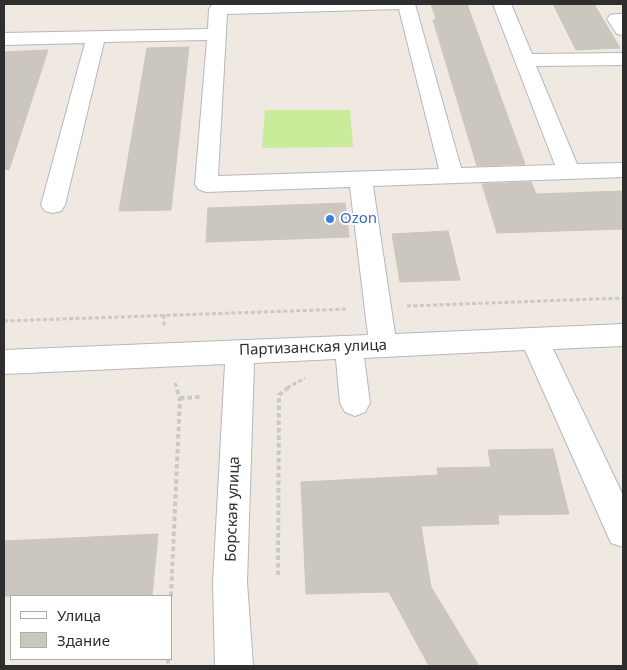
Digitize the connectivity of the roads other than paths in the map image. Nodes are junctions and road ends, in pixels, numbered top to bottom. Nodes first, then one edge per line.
1 (406, 4) edge
2 (502, 4) edge
3 (218, 6) edge
4 (623, 19) edge
5 (623, 30) edge
6 (216, 34) junction
7 (96, 37) junction
8 (4, 39) edge
9 (623, 59) edge
10 (525, 60) junction
11 (623, 170) edge
12 (568, 172) junction
13 (452, 176) junction
14 (360, 179) junction
15 (53, 205) dead end
16 (623, 335) edge
17 (534, 339) junction
18 (383, 345) junction
19 (240, 351) junction
20 (351, 360) junction
21 (4, 362) edge
22 (355, 403) dead end
23 (623, 531) edge
24 (234, 666) edge

1 - 3 street
1 - 13 street
2 - 10 street
3 - 6 street
4 - 5 street
6 - 7 street
6 - 14 street
7 - 8 street
7 - 15 street
9 - 10 street
10 - 12 street
11 - 12 street
12 - 13 street
13 - 14 street
14 - 18 street
16 - 17 street, Партизанская улица
17 - 18 street, Партизанская улица
17 - 23 street
18 - 20 street, Партизанская улица
19 - 20 street, Партизанская улица
19 - 21 street, Партизанская улица
19 - 24 street, Борская улица
20 - 22 street

